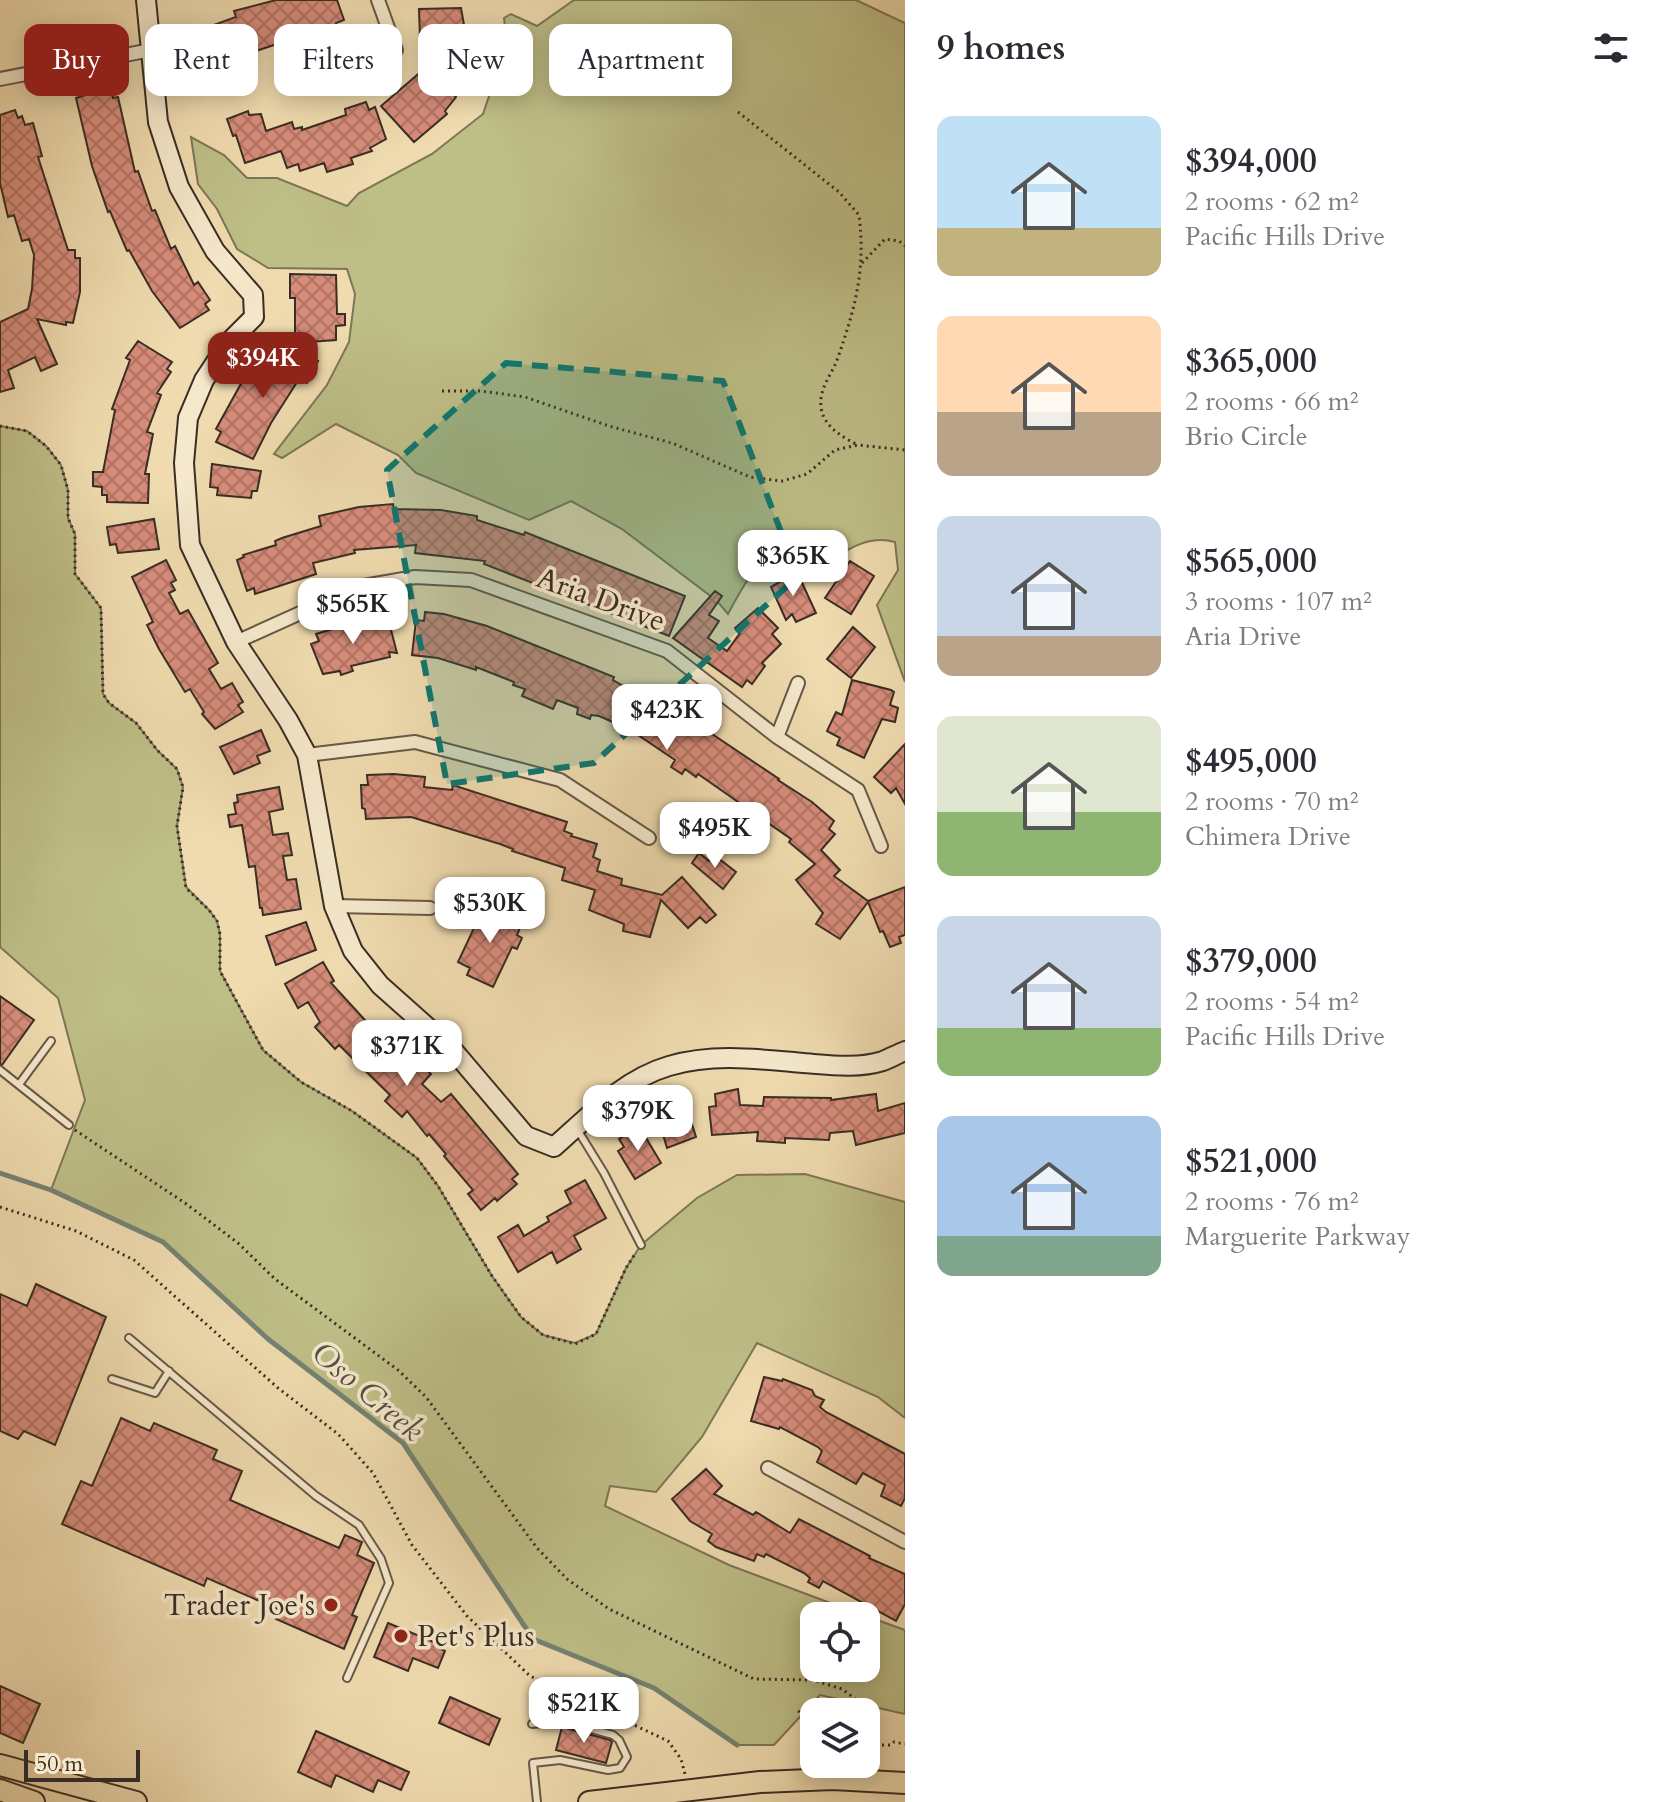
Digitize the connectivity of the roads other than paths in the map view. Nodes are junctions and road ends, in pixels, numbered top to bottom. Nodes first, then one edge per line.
1 (146, 0) edge
2 (378, 0) edge
3 (148, 24) edge
4 (387, 24) edge
5 (145, 51) edge
6 (0, 79) edge
7 (155, 96) edge
8 (236, 642) junction
9 (798, 683) dead end
10 (777, 737) junction
11 (307, 755) junction
12 (649, 838) dead end
13 (881, 846) dead end
14 (334, 906) junction
15 (430, 908) dead end
16 (51, 1041) dead end
17 (905, 1051) edge
18 (0, 1070) edge
19 (20, 1083) junction
20 (69, 1125) road end
21 (576, 1128) junction
22 (641, 1245) road end
23 (129, 1338) dead end
24 (169, 1371) junction
25 (112, 1379) dead end
26 (768, 1468) dead end
27 (905, 1542) edge
28 (347, 1678) dead end
29 (532, 1724) dead end
30 (0, 1765) edge
31 (870, 1778) edge
32 (870, 1781) junction
33 (905, 1783) edge
34 (0, 1790) edge
35 (34, 1802) edge
36 (136, 1802) edge
37 (537, 1802) edge
38 (589, 1802) edge

1 - 3 street
2 - 4 street
5 - 6 street
7 - 8 street
8 - 10 street, Aria Drive
8 - 11 street
9 - 10 street
10 - 13 street, Aria Drive
11 - 12 street
11 - 14 street
14 - 15 street
14 - 21 street
16 - 19 lane
17 - 21 street
18 - 19 lane
19 - 20 lane
21 - 22 lane
23 - 24 lane
24 - 25 lane
24 - 28 lane
26 - 27 street
29 - 37 lane
30 - 36 main road
31 - 32 lane
32 - 33 main road
32 - 38 main road
34 - 35 main road

